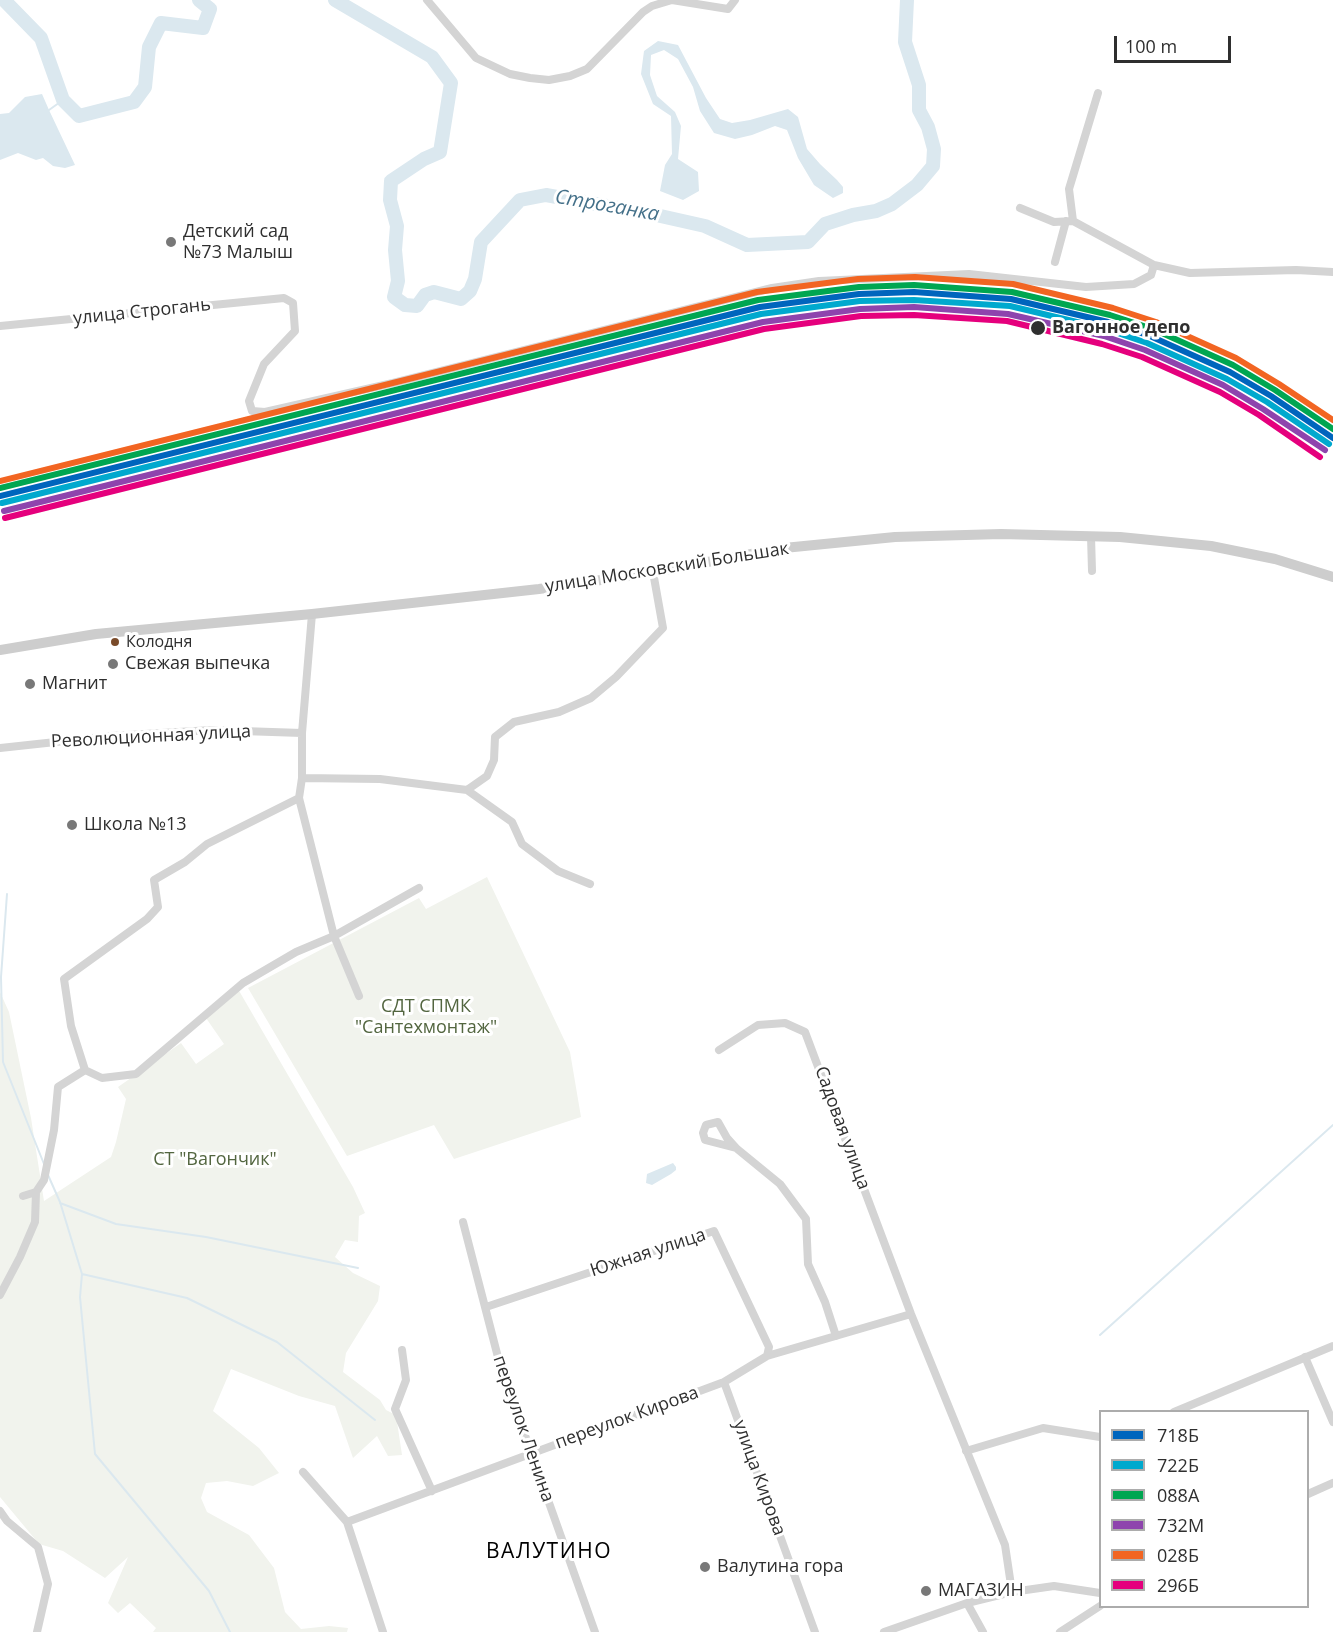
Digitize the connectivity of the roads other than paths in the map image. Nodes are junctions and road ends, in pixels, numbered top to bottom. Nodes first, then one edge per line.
1 (428, 0) edge
2 (735, 0) edge
3 (1098, 93) dead end
4 (1020, 208) dead end
5 (1069, 221) junction
6 (1055, 262) dead end
7 (1154, 265) junction
8 (1333, 272) edge
9 (0, 326) edge
10 (1091, 536) junction
11 (1092, 571) dead end
12 (653, 572) junction
13 (1333, 577) edge
14 (312, 614) junction
15 (0, 650) edge
16 (302, 733) junction
17 (0, 748) edge
18 (302, 778) junction
19 (467, 790) junction
20 (299, 798) junction
21 (590, 884) dead end
22 (419, 888) dead end
23 (334, 936) junction
24 (359, 996) dead end
25 (719, 1050) dead end
26 (85, 1070) junction
27 (736, 1148) dead end
28 (36, 1192) junction
29 (23, 1196) dead end
30 (463, 1222) dead end
31 (0, 1295) edge
32 (486, 1307) junction
33 (911, 1314) junction
34 (836, 1336) junction
35 (1333, 1346) edge
36 (769, 1347) junction
37 (402, 1350) dead end
38 (778, 1353) junction
39 (767, 1356) junction
40 (1305, 1357) junction
41 (724, 1382) junction
42 (1179, 1410) edge
43 (1333, 1422) edge
44 (1099, 1437) edge
45 (966, 1450) junction
46 (531, 1454) junction
47 (303, 1472) dead end
48 (1333, 1483) edge
49 (432, 1491) junction
50 (1309, 1494) edge
51 (0, 1511) edge
52 (347, 1522) junction
53 (1012, 1592) junction
54 (1099, 1593) edge
55 (967, 1603) junction
56 (1099, 1607) edge
57 (37, 1632) edge
58 (383, 1632) edge
59 (595, 1632) edge
60 (815, 1632) edge
61 (884, 1632) edge
62 (983, 1632) edge
63 (1060, 1632) edge

1 - 2 street
3 - 5 street
4 - 5 street
5 - 6 street
5 - 7 street
7 - 8 street
7 - 9 street, улица Строгань
10 - 11 street
10 - 12 street, улица Московский Большак
10 - 13 street, улица Московский Большак
12 - 14 street, улица Московский Большак
12 - 19 street
14 - 15 street, улица Московский Большак
14 - 16 street
16 - 17 street, Революционная улица
16 - 18 street
18 - 19 street
18 - 20 street
19 - 21 street
20 - 23 street
20 - 26 street
22 - 23 street
23 - 24 street
23 - 26 street
25 - 33 street, Садовая улица
26 - 28 street
27 - 34 street
28 - 29 street
28 - 31 street
30 - 32 street, переулок Ленина
32 - 36 street, Южная улица
32 - 46 street, переулок Ленина
33 - 34 street
33 - 45 street, Садовая улица
34 - 38 street
35 - 40 street
36 - 38 street
36 - 39 street
37 - 49 street
38 - 39 street
39 - 41 street
40 - 42 street
40 - 43 street
41 - 46 street, переулок Кирова
41 - 60 street, улица Кирова
44 - 45 street
45 - 53 street, Садовая улица
46 - 49 street, переулок Кирова
46 - 59 street, переулок Ленина
47 - 52 street
48 - 50 street
49 - 52 street, переулок Кирова
51 - 57 street
52 - 58 street
53 - 54 street
53 - 55 street
55 - 61 street
55 - 62 street
56 - 63 street

